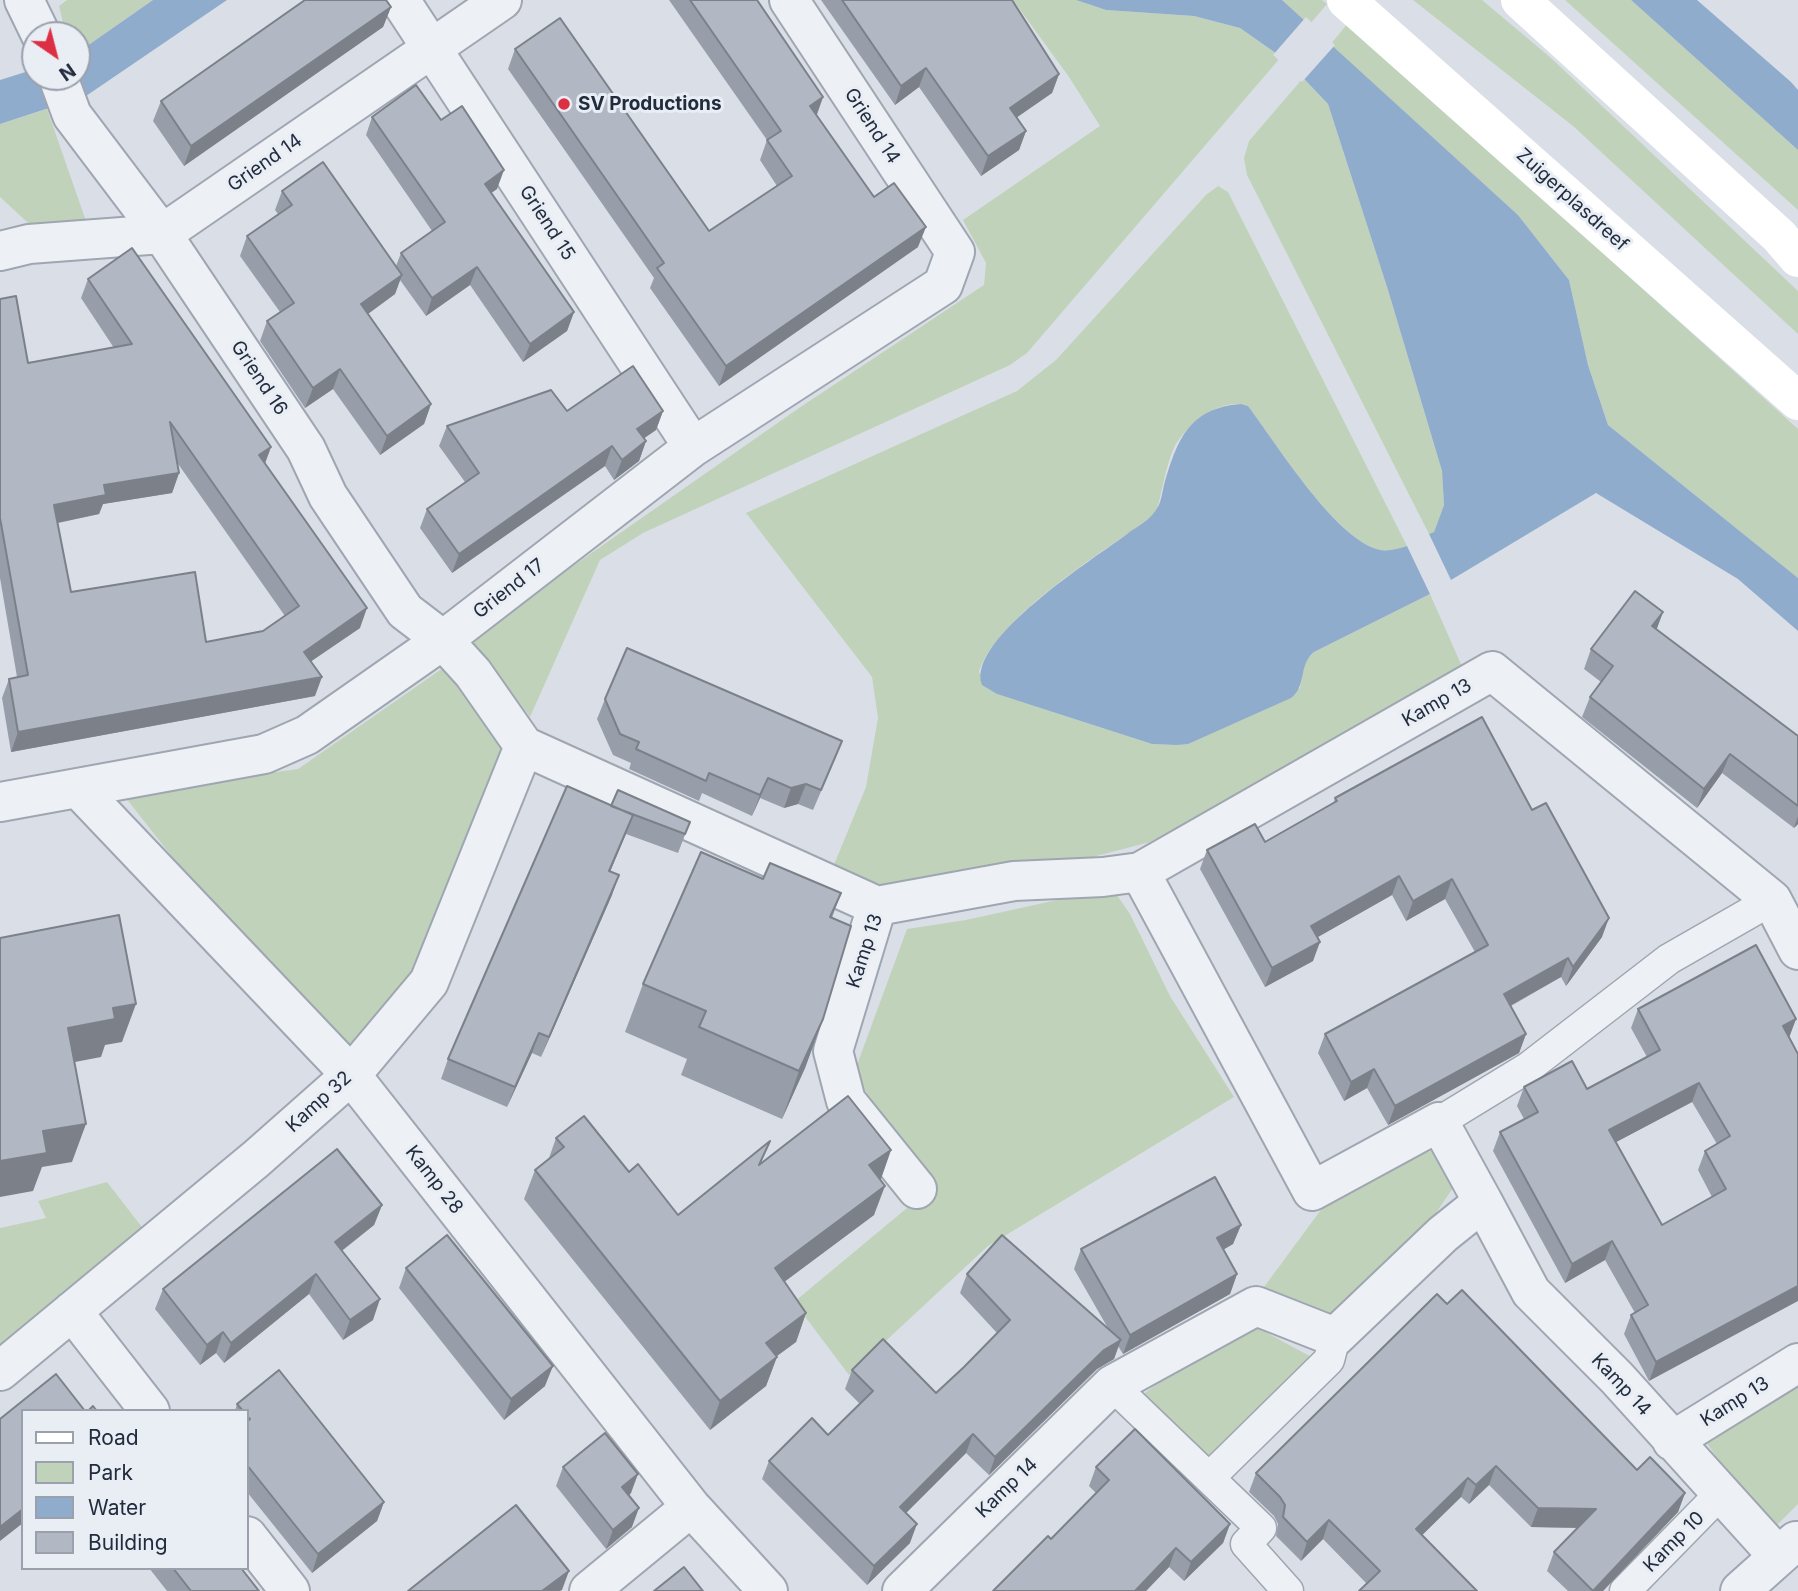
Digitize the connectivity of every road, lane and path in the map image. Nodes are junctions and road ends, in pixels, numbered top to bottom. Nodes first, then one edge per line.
1 (400, 0) edge
2 (502, 0) edge
3 (789, 0) edge
4 (1346, 0) edge
5 (1520, 0) edge
6 (433, 46) junction
7 (63, 91) edge
8 (162, 234) junction
9 (1792, 245) edge
10 (0, 250) edge
11 (955, 252) joint
12 (1798, 401) edge
13 (693, 447) junction
14 (443, 640) junction
15 (524, 746) junction
16 (78, 788) junction
17 (0, 802) edge
18 (1140, 872) junction
19 (1772, 900) junction
20 (877, 906) junction
21 (1798, 950) edge
22 (351, 1075) junction
23 (1439, 1122) junction
24 (917, 1189) dead end
25 (1483, 1202) junction
26 (72, 1311) junction
27 (1335, 1337) junction
28 (1798, 1363) edge
29 (0, 1371) edge
30 (1112, 1385) junction
31 (148, 1409) edge
32 (1672, 1441) junction
33 (1210, 1477) junction
34 (1722, 1492) junction
35 (691, 1507) junction
36 (248, 1536) edge
37 (1787, 1547) edge
38 (290, 1591) edge
39 (589, 1591) edge
40 (768, 1591) edge
41 (902, 1591) edge
42 (1288, 1591) edge
43 (1625, 1591) edge
44 (1740, 1591) edge

1 - 6 street, Griend 15
2 - 6 street, Griend 14
3 - 11 street, Griend 14
4 - 12 main road, Zuigerplasdreef
5 - 9 main road
6 - 8 street, Griend 14
6 - 13 street, Griend 15
7 - 8 street, Griend 16
8 - 10 street
8 - 14 street, Griend 16
11 - 13 street, Griend 17
13 - 14 street, Griend 17
14 - 15 street
14 - 16 street, Griend 17
15 - 20 street
15 - 22 street, Kamp 32
16 - 17 street, Griend 17
16 - 22 street, Kamp 28
18 - 19 street, Kamp 13
18 - 20 street, Kamp 13
18 - 23 street
19 - 21 street, Kamp 13
19 - 23 street
20 - 24 street, Kamp 13
22 - 26 street, Kamp 32
22 - 35 street, Kamp 28
23 - 25 street, Kamp 14
25 - 27 street
25 - 32 street, Kamp 14
26 - 29 street, Kamp 32
26 - 31 street
27 - 30 street, Kamp 14
27 - 33 street
28 - 32 street, Kamp 13
30 - 33 street
30 - 41 street, Kamp 14
32 - 34 street, Kamp 14
33 - 42 street
34 - 37 street, Kamp 14
34 - 43 street, Kamp 10
35 - 39 street
35 - 40 street, Kamp 28
36 - 38 street
37 - 44 street

